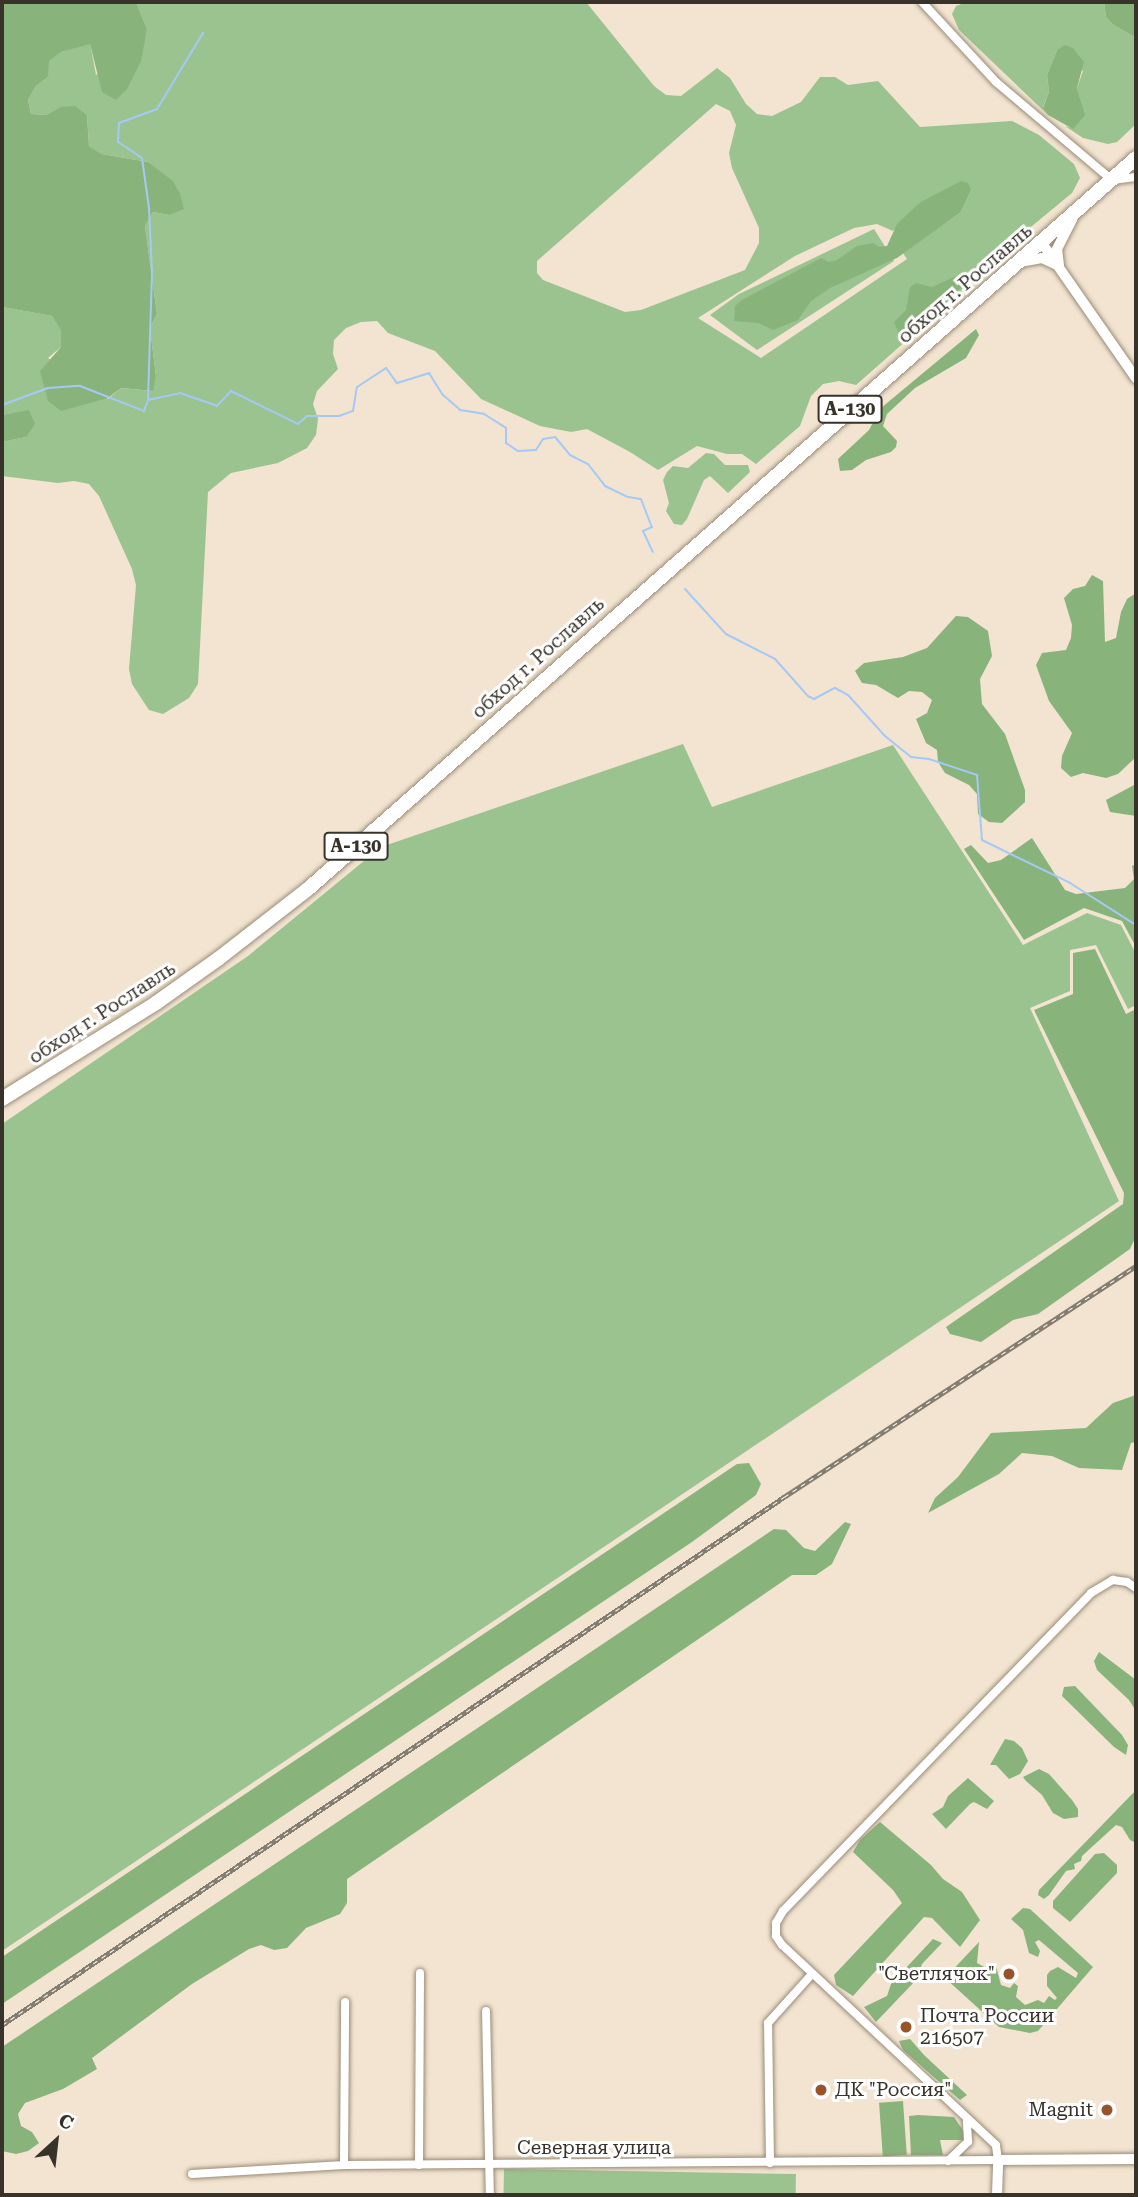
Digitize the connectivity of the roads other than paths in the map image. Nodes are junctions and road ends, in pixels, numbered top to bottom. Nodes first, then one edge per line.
1 (922, 2) edge
2 (1136, 158) edge
3 (1136, 177) edge
4 (1112, 180) junction
5 (1076, 213) junction
6 (1042, 243) junction
7 (1020, 262) junction
8 (1060, 268) junction
9 (1136, 378) edge
10 (2, 1099) edge
11 (1136, 1588) edge
12 (420, 1973) dead end
13 (812, 1974) junction
14 (345, 2002) dead end
15 (486, 2011) dead end
16 (966, 2118) junction
17 (1136, 2159) edge
18 (998, 2160) junction
19 (948, 2161) junction
20 (770, 2163) junction
21 (344, 2165) junction
22 (419, 2165) junction
23 (490, 2165) junction
24 (192, 2174) dead end
25 (490, 2195) edge
26 (997, 2195) edge

1 - 4 street
2 - 4 highway, А-130
3 - 4 street
4 - 5 highway, А-130
5 - 6 highway, обход г. Рославль / А-130
5 - 8 main road
6 - 7 highway, обход г. Рославль / А-130
6 - 8 main road
7 - 8 main road
7 - 10 highway, обход г. Рославль / А-130
8 - 9 main road
11 - 13 street
12 - 22 street
13 - 16 street
13 - 20 street
14 - 21 street
15 - 23 street
16 - 18 street
16 - 19 street
17 - 18 main road
18 - 19 street, Северная улица
18 - 26 main road
19 - 20 street, Северная улица
20 - 23 street, Северная улица
21 - 22 street, Северная улица
21 - 24 street, Северная улица
22 - 23 street, Северная улица
23 - 25 street

